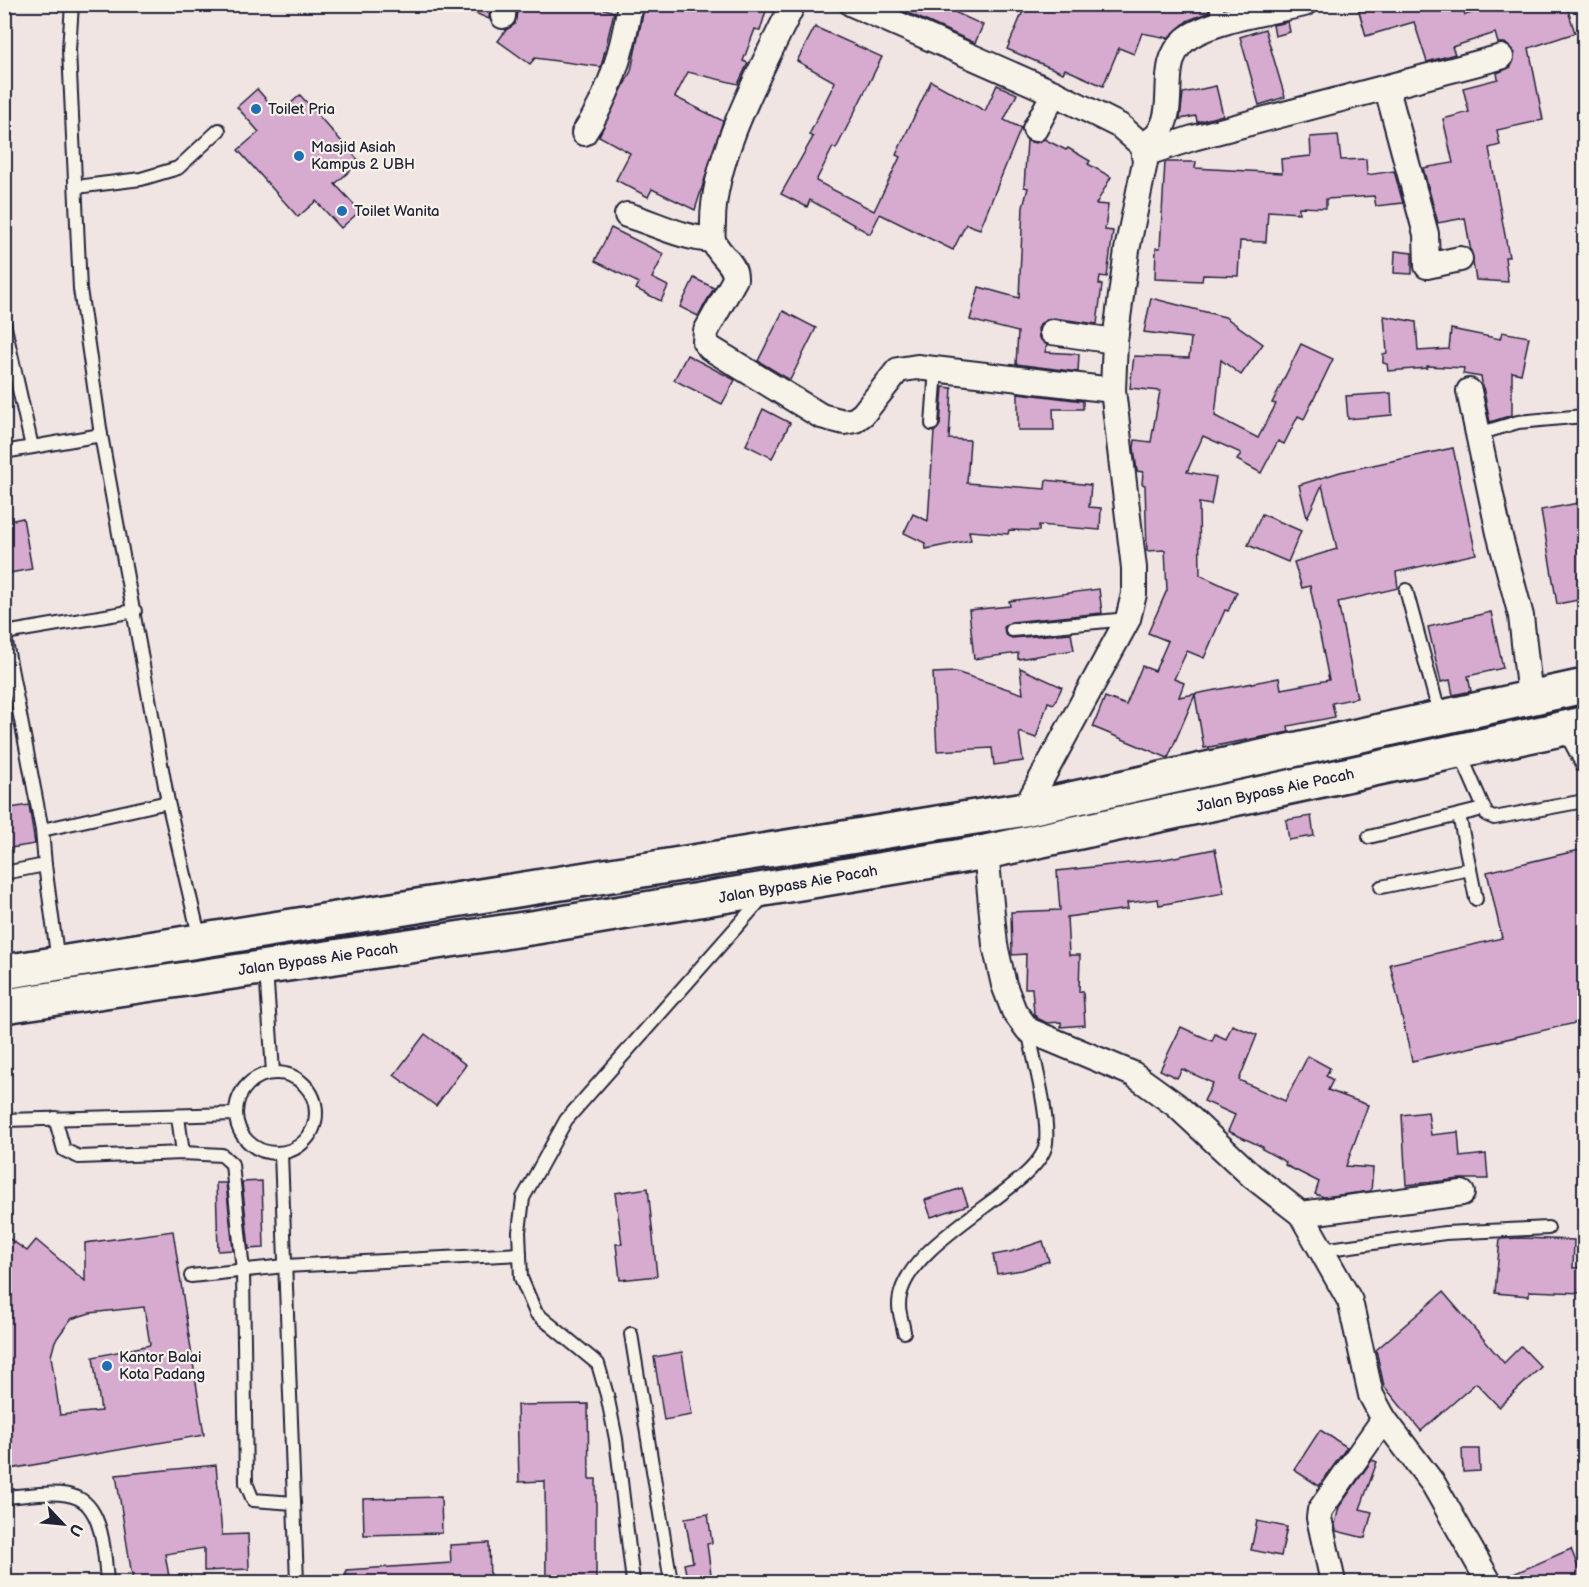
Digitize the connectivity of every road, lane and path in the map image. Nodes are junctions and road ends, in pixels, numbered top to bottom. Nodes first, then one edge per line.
1 (72, 4) edge
2 (630, 4) edge
3 (793, 4) edge
4 (852, 4) edge
5 (1304, 4) edge
6 (1263, 9) edge
7 (1218, 14) edge
8 (1501, 57) dead end
9 (1387, 89) junction
10 (1054, 93) junction
11 (1035, 129) dead end
12 (219, 130) dead end
13 (584, 133) dead end
14 (1144, 150) junction
15 (76, 187) junction
16 (627, 215) dead end
17 (713, 240) junction
18 (1460, 259) dead end
19 (4, 323) edge
20 (1052, 332) dead end
21 (1115, 341) junction
22 (936, 368) junction
23 (1113, 390) junction
24 (1469, 391) dead end
25 (1584, 416) edge
26 (932, 424) dead end
27 (101, 435) junction
28 (1478, 435) junction
29 (32, 447) junction
30 (4, 452) edge
31 (1406, 590) dead end
32 (135, 611) junction
33 (1128, 620) junction
34 (1012, 630) dead end
35 (5, 633) edge
36 (1584, 686) edge
37 (1530, 698) junction
38 (1440, 717) junction
39 (1574, 727) edge
40 (1459, 750) junction
41 (1229, 766) junction
42 (1584, 768) edge
43 (1238, 798) junction
44 (1584, 801) edge
45 (168, 802) junction
46 (1025, 809) junction
47 (1484, 809) junction
48 (1459, 815) junction
49 (42, 830) junction
50 (1369, 837) dead end
51 (788, 847) junction
52 (986, 852) junction
53 (45, 865) junction
54 (1470, 869) junction
55 (4, 873) edge
56 (783, 887) junction
57 (1381, 887) dead end
58 (1476, 899) dead end
59 (200, 941) junction
60 (59, 964) junction
61 (266, 966) junction
62 (4, 972) edge
63 (4, 1006) edge
64 (1028, 1030) junction
65 (273, 1072) junction
66 (236, 1114) junction
67 (178, 1117) junction
68 (55, 1118) junction
69 (4, 1120) edge
70 (183, 1153) junction
71 (281, 1153) junction
72 (1462, 1193) dead end
73 (1301, 1214) junction
74 (1548, 1228) dead end
75 (1322, 1250) junction
76 (520, 1254) junction
77 (285, 1266) junction
78 (243, 1271) junction
79 (191, 1276) dead end
80 (904, 1332) dead end
81 (631, 1334) dead end
82 (1384, 1419) junction
83 (4, 1497) edge
84 (294, 1503) junction
85 (107, 1582) edge
86 (297, 1582) edge
87 (633, 1582) edge
88 (671, 1582) edge
89 (1333, 1582) edge
90 (1489, 1582) edge

1 - 15 lane
2 - 13 street
3 - 17 street
4 - 10 street
5 - 6 street
6 - 7 street
7 - 14 street
8 - 9 street
9 - 14 street
9 - 18 street
10 - 11 street
10 - 14 street
12 - 15 lane
14 - 21 street
15 - 27 lane
16 - 17 street
17 - 22 street
19 - 29 lane
20 - 21 street
21 - 23 street
22 - 23 street
22 - 26 lane
23 - 33 street
24 - 28 street
25 - 28 lane
27 - 29 lane
27 - 32 lane
28 - 37 street
29 - 30 lane
31 - 38 lane
32 - 35 lane
32 - 45 lane
33 - 34 lane
33 - 46 street
35 - 49 lane
36 - 37 highway
37 - 38 highway
38 - 41 highway
39 - 40 highway, Jalan Bypass Aie Pacah
39 - 42 lane
40 - 43 highway, Jalan Bypass Aie Pacah
40 - 47 lane
41 - 43 highway
41 - 46 highway
43 - 52 highway, Jalan Bypass Aie Pacah
44 - 47 lane
45 - 49 lane
45 - 59 lane
46 - 51 highway
47 - 48 lane
48 - 50 lane
48 - 54 lane
49 - 53 lane
51 - 56 highway
51 - 59 highway
52 - 56 highway, Jalan Bypass Aie Pacah
52 - 64 street
53 - 55 lane
53 - 60 lane
54 - 57 lane
54 - 58 lane
56 - 61 highway, Jalan Bypass Aie Pacah
56 - 76 lane
59 - 60 highway
60 - 62 highway
61 - 63 highway, Jalan Bypass Aie Pacah
61 - 65 lane
64 - 73 street
64 - 80 lane
65 - 66 lane
65 - 71 lane
66 - 67 lane
66 - 71 lane
67 - 68 lane
67 - 70 lane
68 - 69 lane
68 - 70 lane
70 - 78 lane
71 - 77 lane
72 - 73 street
73 - 75 street
74 - 75 lane
75 - 82 street
76 - 77 lane
76 - 87 lane
77 - 78 lane
77 - 84 lane
78 - 79 lane
78 - 84 lane
81 - 88 lane
82 - 89 street
82 - 90 street
83 - 85 lane
84 - 86 lane

